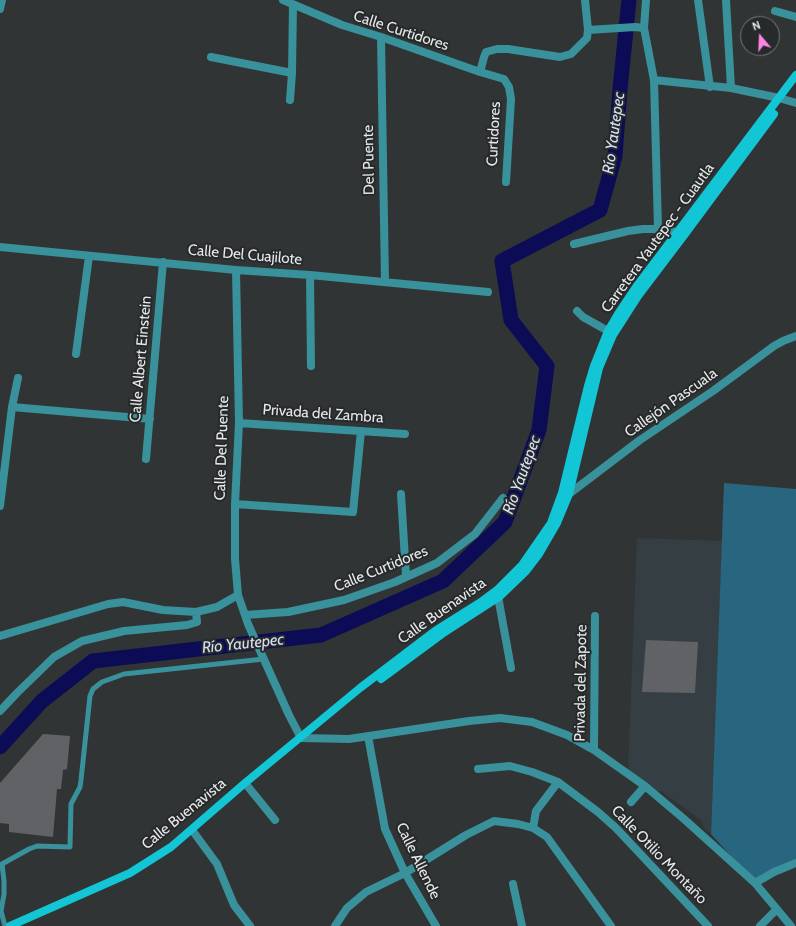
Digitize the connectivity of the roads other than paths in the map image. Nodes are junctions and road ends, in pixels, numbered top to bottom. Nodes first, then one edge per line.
1 (2, 0) edge
2 (283, 0) edge
3 (584, 0) edge
4 (646, 0) edge
5 (698, 0) edge
6 (726, 0) edge
7 (293, 5) junction
8 (0, 9) edge
9 (775, 11) dead end
10 (796, 17) edge
11 (640, 28) junction
12 (588, 30) junction
13 (381, 37) junction
14 (211, 57) dead end
15 (480, 72) junction
16 (292, 73) junction
17 (796, 75) edge
18 (654, 80) junction
19 (796, 83) edge
20 (509, 87) joint
21 (710, 87) junction
22 (731, 88) junction
23 (781, 99) junction
24 (290, 100) dead end
25 (796, 103) edge
26 (506, 182) dead end
27 (658, 229) junction
28 (682, 233) junction
29 (574, 244) dead end
30 (0, 247) edge
31 (89, 256) junction
32 (163, 262) junction
33 (236, 270) junction
34 (310, 275) junction
35 (385, 282) junction
36 (488, 292) dead end
37 (577, 311) dead end
38 (621, 316) junction
39 (608, 332) junction
40 (796, 336) edge
41 (76, 354) dead end
42 (311, 366) dead end
43 (597, 367) junction
44 (18, 378) dead end
45 (12, 407) junction
46 (150, 419) junction
47 (239, 423) junction
48 (361, 431) junction
49 (405, 434) dead end
50 (3, 458) edge
51 (146, 459) dead end
52 (401, 494) dead end
53 (566, 494) junction
54 (503, 498) dead end
55 (235, 504) junction
56 (0, 506) edge
57 (524, 568) joint
58 (406, 576) junction
59 (498, 593) junction
60 (238, 595) junction
61 (196, 612) junction
62 (245, 615) junction
63 (596, 616) dead end
64 (0, 636) edge
65 (264, 659) junction
66 (511, 668) dead end
67 (0, 711) edge
68 (368, 736) junction
69 (301, 738) junction
70 (594, 750) junction
71 (478, 770) dead end
72 (558, 782) junction
73 (245, 783) junction
74 (645, 786) junction
75 (631, 802) dead end
76 (275, 820) dead end
77 (533, 828) junction
78 (192, 830) junction
79 (796, 863) edge
80 (1, 865) edge
81 (405, 873) junction
82 (755, 883) junction
83 (513, 884) dead end
84 (777, 909) junction
85 (0, 911) edge
86 (792, 925) edge
87 (5, 926) edge
88 (10, 926) edge
89 (250, 926) edge
90 (335, 926) edge
91 (436, 926) edge
92 (522, 926) edge
93 (611, 926) edge
94 (708, 926) edge
95 (760, 926) edge

1 - 8 street
2 - 7 street, Calle Curtidores
3 - 12 street
4 - 11 street
5 - 21 street
6 - 22 street
7 - 13 street, Calle Curtidores
7 - 16 street
9 - 10 street
11 - 12 street
11 - 18 street
12 - 15 street
13 - 15 street, Calle Curtidores
13 - 35 street, Del Puente
14 - 16 street
15 - 20 street, Calle Curtidores
16 - 24 street
17 - 23 main road, Carretera Yautepec - Cuautla
18 - 21 street
18 - 27 street
19 - 23 main road, Carretera Yautepec - Cuautla
20 - 26 street, Curtidores
21 - 22 street
22 - 23 street
23 - 25 street
23 - 28 main road, Carretera Yautepec - Cuautla
27 - 28 street
27 - 29 street
28 - 38 main road, Carretera Yautepec - Cuautla
30 - 31 street, Calle Del Cuajilote
31 - 32 street, Calle Del Cuajilote
31 - 41 street
32 - 33 street, Calle Del Cuajilote
32 - 46 street, Calle Albert Einstein
33 - 34 street, Calle Del Cuajilote
33 - 47 street, Calle Del Puente
34 - 35 street, Calle Del Cuajilote
34 - 42 street
35 - 36 street, Calle Del Cuajilote
37 - 39 street
38 - 39 main road, Carretera Yautepec - Cuautla
38 - 43 main road, Carretera Yautepec - Cuautla
39 - 43 main road, Carretera Yautepec - Cuautla
40 - 53 street, Callejón Pascuala
43 - 53 main road, Carretera Yautepec - Cuautla
44 - 45 street
45 - 46 street
45 - 50 street
46 - 51 street, Calle Albert Einstein
47 - 48 street, Privada del Zambra
47 - 55 street, Calle Del Puente
48 - 49 street, Privada del Zambra
48 - 55 street
50 - 56 street
52 - 58 street
53 - 57 main road, Carretera Yautepec - Cuautla
54 - 58 street, Calle Curtidores
55 - 60 street, Calle Del Puente
57 - 59 main road, Calle Buenavista
58 - 62 street, Calle Curtidores
59 - 66 street
59 - 69 main road, Calle Buenavista
60 - 61 street
60 - 62 street, Calle Del Puente
61 - 64 street
61 - 67 street
62 - 65 street, Calle Del Puente
63 - 70 street, Privada del Zapote
65 - 69 street, Calle Del Puente
65 - 80 lane
68 - 69 street
68 - 70 street
68 - 81 street, Calle Allende
69 - 73 main road, Calle Buenavista
70 - 74 street
71 - 72 street, Calle Otilio Montaño
72 - 77 street
72 - 94 street, Calle Otilio Montaño
73 - 76 street
73 - 78 main road, Calle Buenavista
74 - 75 street
74 - 82 street
77 - 81 street
77 - 93 street
78 - 88 main road, Calle Buenavista
78 - 89 street
79 - 82 street
80 - 85 lane
81 - 90 street
81 - 91 street, Calle Allende
82 - 84 street
83 - 92 street
84 - 86 street
84 - 95 street
85 - 87 lane

